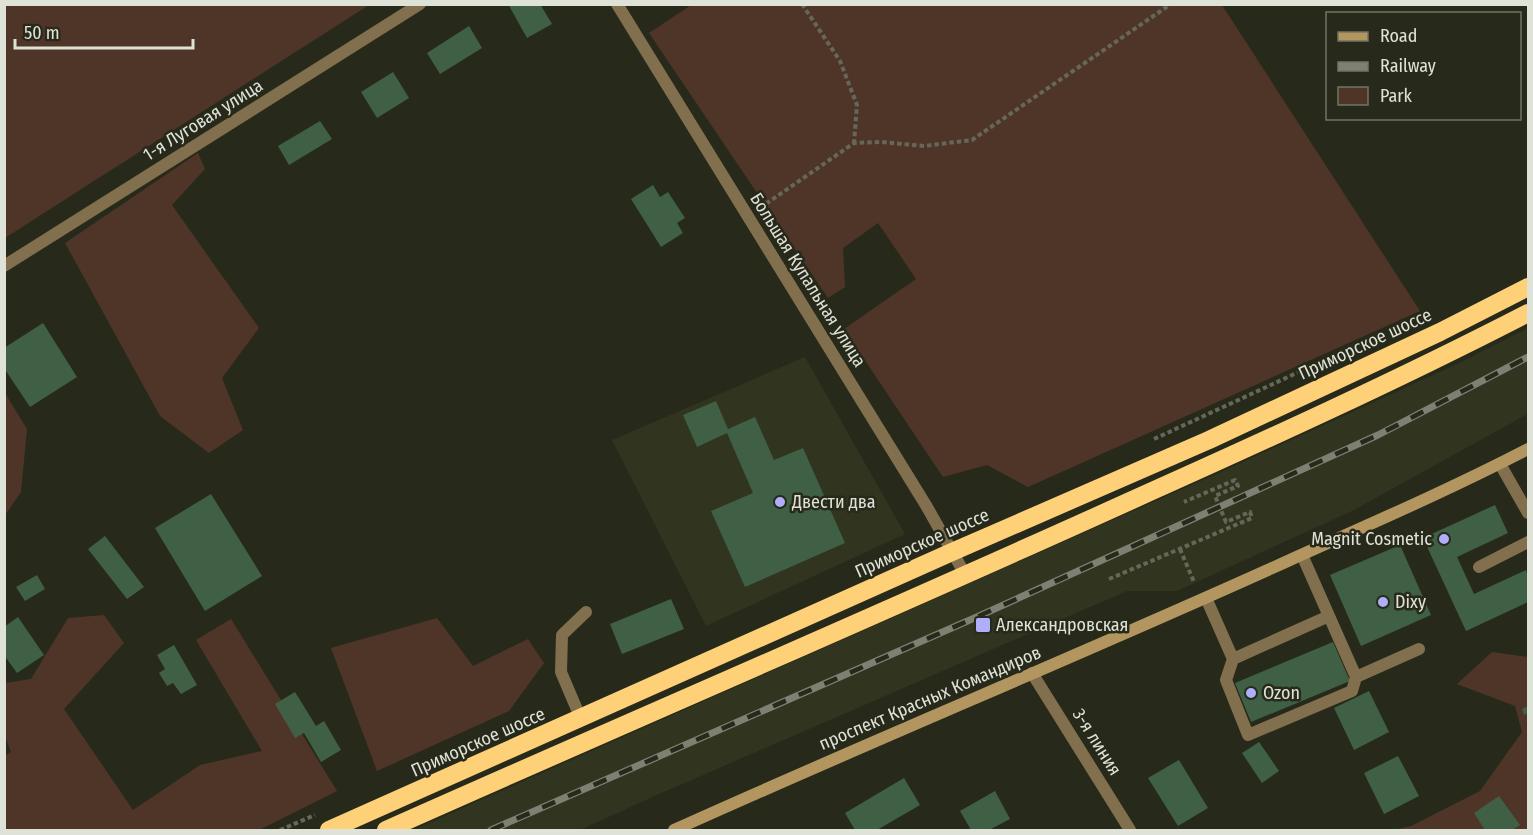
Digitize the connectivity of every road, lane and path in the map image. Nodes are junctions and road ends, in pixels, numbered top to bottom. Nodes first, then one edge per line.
1 (420, 4) edge
2 (617, 4) edge
3 (802, 4) edge
4 (1171, 4) edge
5 (854, 143) junction
6 (747, 217) junction
7 (4, 266) edge
8 (1528, 286) edge
9 (1528, 313) edge
10 (1372, 338) dead end
11 (1147, 442) dead end
12 (1528, 449) edge
13 (1500, 464) junction
14 (1183, 503) dead end
15 (1528, 513) edge
16 (1528, 542) edge
17 (1180, 549) junction
18 (952, 552) junction
19 (1302, 555) junction
20 (1479, 567) dead end
21 (966, 576) junction
22 (1109, 579) dead end
23 (1194, 582) dead end
24 (1206, 598) junction
25 (586, 612) dead end
26 (1329, 616) junction
27 (1419, 650) dead end
28 (1233, 659) junction
29 (1032, 673) junction
30 (1356, 677) junction
31 (581, 719) junction
32 (329, 831) edge
33 (386, 831) edge
34 (674, 831) edge
35 (1130, 831) edge

1 - 7 street, 1-я Луговая улица
2 - 6 street, Большая Купальная улица
3 - 5 path
4 - 5 path
5 - 6 path
6 - 18 street, Большая Купальная улица
8 - 18 highway, Приморское шоссе
9 - 21 highway
10 - 11 path
12 - 13 street, проспект Красных Командиров
13 - 15 street
13 - 19 street, проспект Красных Командиров
14 - 17 path
16 - 20 street
17 - 22 path
17 - 23 path
18 - 21 street, Большая Купальная улица
18 - 31 highway, Приморское шоссе
19 - 24 street, проспект Красных Командиров
19 - 26 street
21 - 33 highway
24 - 28 street
24 - 29 street, проспект Красных Командиров
25 - 31 street
26 - 28 street
26 - 30 street
27 - 30 street
28 - 30 street
29 - 34 street, проспект Красных Командиров
29 - 35 street, 3-я линия
31 - 32 highway, Приморское шоссе

